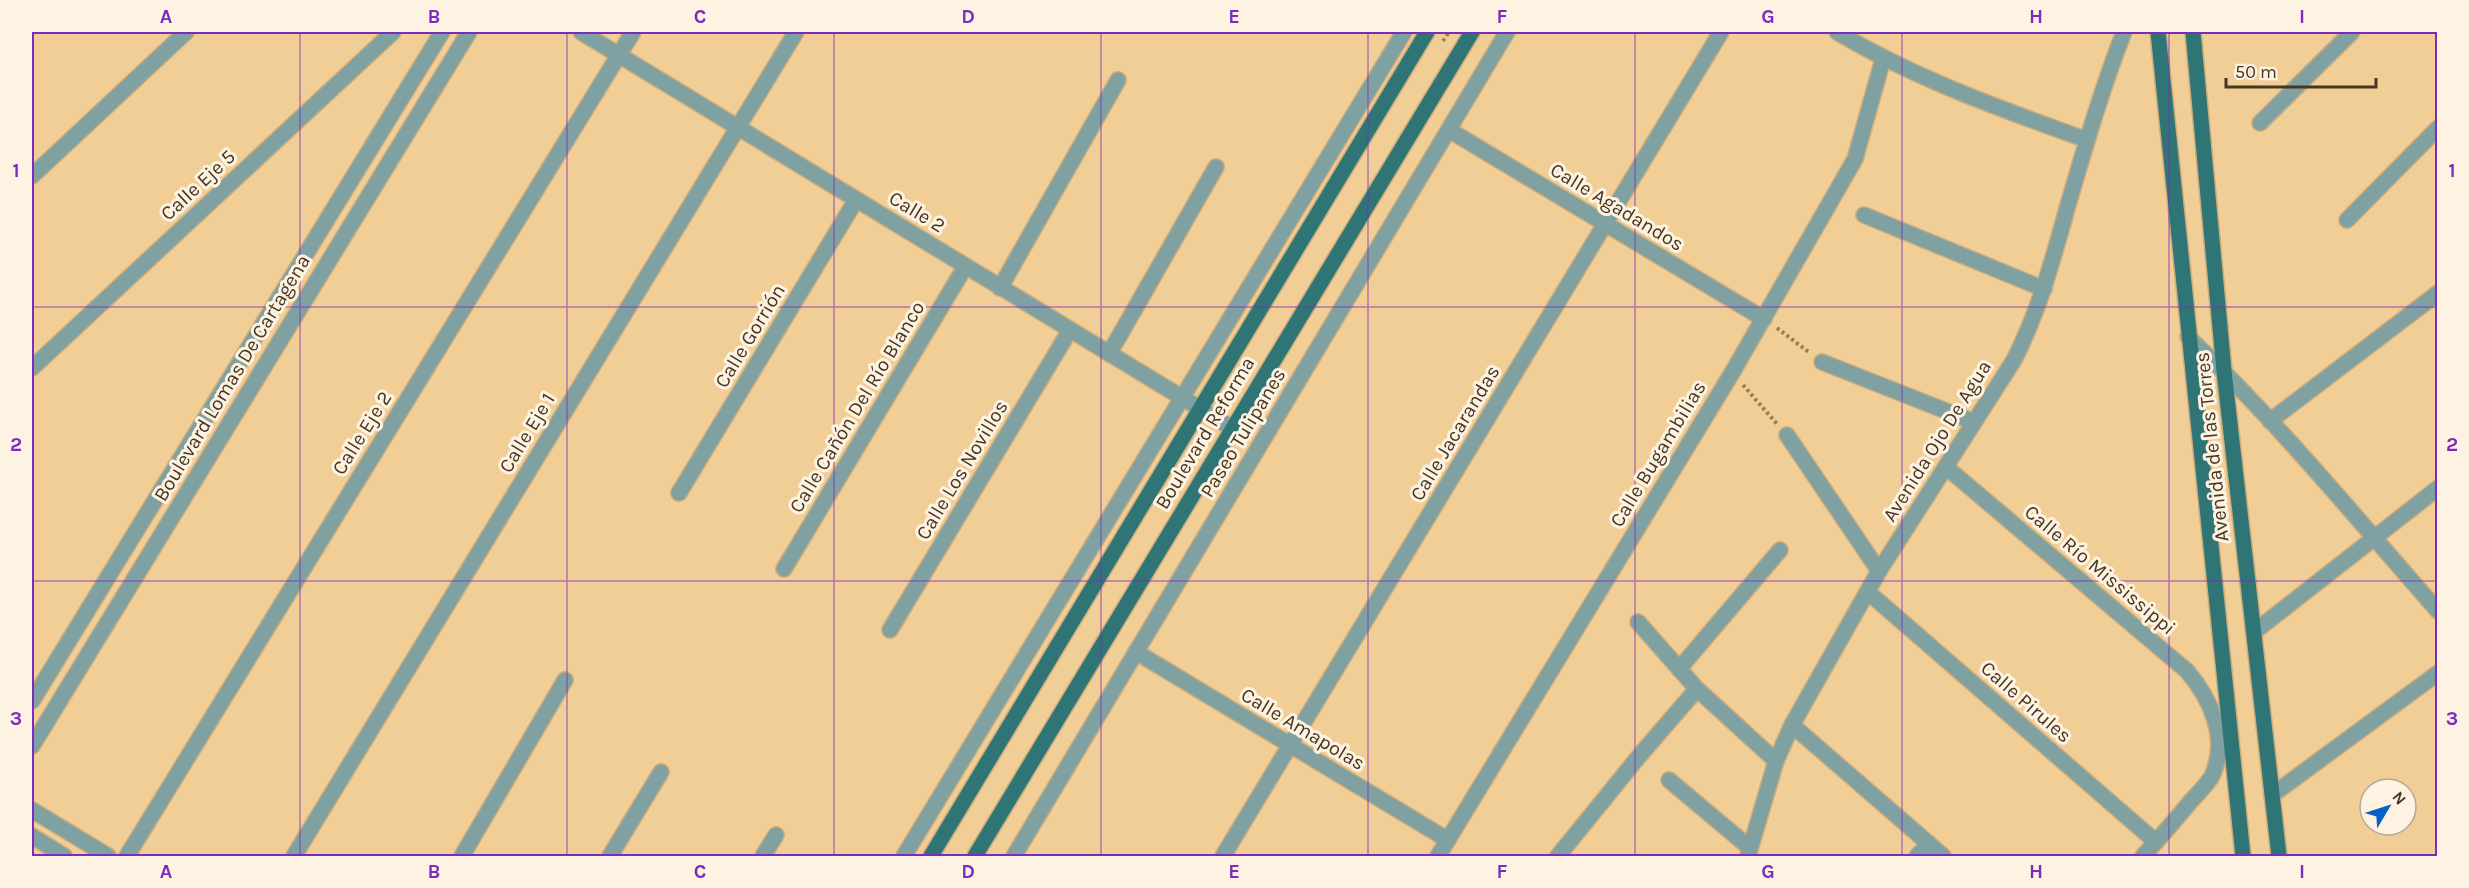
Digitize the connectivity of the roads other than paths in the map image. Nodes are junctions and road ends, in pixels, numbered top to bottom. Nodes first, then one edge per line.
1 (186, 32) edge
2 (393, 32) edge
3 (442, 32) edge
4 (468, 32) edge
5 (581, 32) edge
6 (633, 32) edge
7 (796, 32) edge
8 (1404, 32) edge
9 (1427, 32) edge
10 (1472, 32) edge
11 (1507, 32) edge
12 (1721, 32) edge
13 (1837, 32) edge
14 (2124, 32) edge
15 (2158, 32) edge
16 (2193, 32) edge
17 (2352, 32) edge
18 (619, 55) junction
19 (1883, 59) junction
20 (1118, 80) dead end
21 (2260, 123) dead end
22 (738, 128) junction
23 (2438, 128) edge
24 (1449, 130) junction
25 (2087, 140) junction
26 (1216, 166) dead end
27 (32, 176) edge
28 (856, 200) junction
29 (1863, 214) dead end
30 (2347, 220) dead end
31 (1605, 225) junction
32 (965, 267) junction
33 (1000, 288) junction
34 (2044, 289) junction
35 (2438, 292) edge
36 (1764, 319) junction
37 (1070, 330) junction
38 (2188, 337) junction
39 (1109, 354) junction
40 (1822, 362) road end
41 (32, 368) edge
42 (2223, 371) junction
43 (1182, 399) junction
44 (1200, 409) junction
45 (2270, 421) junction
46 (1974, 422) junction
47 (1232, 428) junction
48 (1786, 435) road end
49 (1946, 467) junction
50 (2438, 488) edge
51 (679, 493) dead end
52 (2374, 538) junction
53 (1780, 550) dead end
54 (784, 569) dead end
55 (1879, 571) junction
56 (1869, 593) junction
57 (2438, 610) edge
58 (1638, 622) dead end
59 (890, 630) dead end
60 (2254, 632) junction
61 (1136, 652) junction
62 (1678, 669) junction
63 (2438, 673) edge
64 (565, 680) dead end
65 (1697, 689) junction
66 (32, 701) edge
67 (1792, 726) junction
68 (32, 746) edge
69 (1290, 746) junction
70 (1776, 761) junction
71 (661, 772) dead end
72 (1669, 780) dead end
73 (2272, 795) junction
74 (32, 810) edge
75 (776, 835) dead end
76 (32, 836) edge
77 (1448, 840) junction
78 (2156, 842) junction
79 (1929, 844) junction
80 (1749, 852) edge
81 (64, 856) edge
82 (108, 856) edge
83 (127, 856) edge
84 (294, 856) edge
85 (462, 856) edge
86 (610, 856) edge
87 (763, 856) edge
88 (904, 856) edge
89 (931, 856) edge
90 (975, 856) edge
91 (1014, 856) edge
92 (1223, 856) edge
93 (1438, 856) edge
94 (1558, 856) edge
95 (1917, 856) edge
96 (1943, 856) edge
97 (2144, 856) edge
98 (2243, 856) edge
99 (2279, 856) edge

1 - 27 street
2 - 41 street, Calle Eje 5
3 - 66 street, Boulevard Lomas De Cartagena
4 - 68 street, Boulevard Lomas De Cartagena
5 - 18 street, Calle 2
6 - 18 street, Calle Eje 2
7 - 22 street, Calle Eje 1
8 - 43 street
9 - 44 main road, Boulevard Reforma
10 - 47 main road, Boulevard Reforma
11 - 24 street, Paseo Tulipanes
12 - 31 street, Calle Jacarandas
13 - 19 street
14 - 25 street, Avenida Ojo De Agua
15 - 38 main road, Avenida de las Torres
16 - 42 main road, Avenida de las Torres
17 - 21 street
18 - 22 street, Calle 2
18 - 83 street, Calle Eje 2
19 - 25 street
19 - 36 street, Calle Bugambilias
20 - 33 street
22 - 28 street, Calle 2
22 - 84 street, Calle Eje 1
23 - 30 street
24 - 31 street, Calle Agadandos
24 - 61 street, Paseo Tulipanes
25 - 34 street, Avenida Ojo De Agua
26 - 39 street
28 - 32 street, Calle 2
28 - 51 street, Calle Gorrión
29 - 34 street
31 - 36 street, Calle Agadandos
31 - 69 street, Calle Jacarandas
32 - 33 street, Calle 2
32 - 54 street, Calle Cañón Del Río Blanco
33 - 37 street, Calle 2
34 - 46 street, Avenida Ojo De Agua
35 - 45 street
36 - 77 street, Calle Bugambilias
37 - 39 street, Calle 2
37 - 59 street, Calle Los Novillos
38 - 42 street
38 - 98 main road, Avenida de las Torres
39 - 43 street, Calle 2
40 - 46 street
42 - 45 street
42 - 60 main road, Avenida de las Torres
43 - 44 street, Calle 2
43 - 88 street
44 - 47 street, Calle 2
44 - 89 main road, Boulevard Reforma
45 - 52 street
46 - 49 street, Avenida Ojo De Agua
47 - 90 main road, Boulevard Reforma
48 - 55 street
49 - 55 street, Avenida Ojo De Agua
49 - 78 street, Calle Río Mississippi
50 - 52 street
52 - 57 street
52 - 60 street
53 - 62 street
55 - 56 street, Avenida Ojo De Agua
56 - 67 street, Avenida Ojo De Agua
56 - 78 street, Calle Pirules
58 - 62 street
60 - 73 main road, Avenida de las Torres
61 - 69 street, Calle Amapolas
61 - 91 street, Paseo Tulipanes
62 - 65 street
63 - 73 street
64 - 85 street
65 - 70 street
65 - 94 street
67 - 70 street, Avenida Ojo De Agua
67 - 79 street
69 - 77 street, Calle Amapolas
69 - 92 street, Calle Jacarandas
70 - 80 street, Avenida Ojo De Agua
71 - 86 street
72 - 80 street
73 - 99 main road, Avenida de las Torres
74 - 82 street
75 - 87 street
76 - 81 street
77 - 93 street, Calle Bugambilias
78 - 97 street, Calle Río Mississippi
79 - 95 street
79 - 96 street

